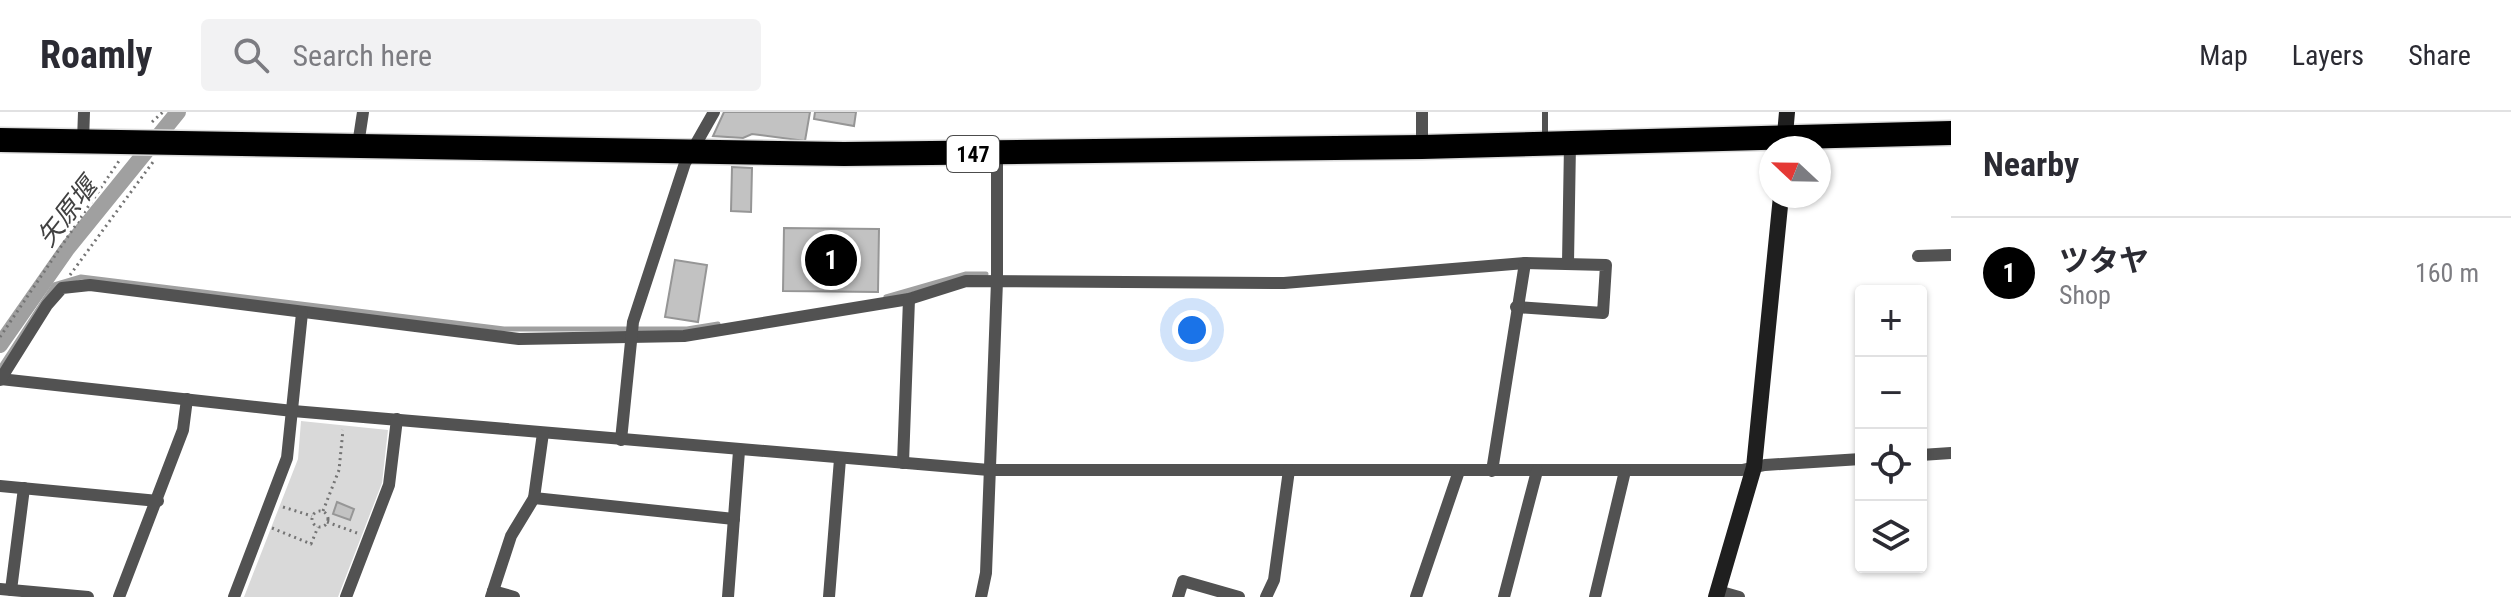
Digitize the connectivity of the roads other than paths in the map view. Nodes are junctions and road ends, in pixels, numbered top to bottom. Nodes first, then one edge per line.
1 (84, 112) edge
2 (363, 112) edge
3 (714, 112) edge
4 (1422, 112) edge
5 (1545, 112) edge
6 (1951, 131) edge
7 (1786, 132) edge
8 (0, 140) edge
9 (83, 141) junction
10 (1545, 144) junction
11 (1570, 144) junction
12 (358, 145) junction
13 (1422, 147) junction
14 (693, 151) junction
15 (997, 153) junction
16 (1780, 208) edge
17 (1951, 255) edge
18 (1918, 256) dead end
19 (1525, 263) junction
20 (1568, 263) junction
21 (997, 281) junction
22 (909, 299) junction
23 (1516, 307) junction
24 (302, 313) junction
25 (632, 335) junction
26 (0, 380) edge
27 (187, 399) junction
28 (293, 411) junction
29 (397, 419) junction
30 (543, 433) junction
31 (621, 440) junction
32 (739, 451) junction
33 (1951, 453) edge
34 (1927, 455) edge
35 (840, 459) junction
36 (1855, 459) edge
37 (903, 463) junction
38 (1754, 467) junction
39 (989, 470) junction
40 (1289, 470) junction
41 (1459, 471) junction
42 (1492, 471) junction
43 (1537, 471) junction
44 (1625, 471) junction
45 (0, 486) edge
46 (24, 488) junction
47 (534, 498) junction
48 (158, 501) junction
49 (734, 519) junction
50 (6, 590) edge
51 (492, 594) edge
52 (1717, 594) edge
53 (88, 597) edge
54 (119, 597) edge
55 (234, 597) edge
56 (346, 597) edge
57 (514, 597) edge
58 (728, 597) edge
59 (829, 597) edge
60 (981, 597) edge
61 (1178, 597) edge
62 (1239, 597) edge
63 (1266, 597) edge
64 (1416, 597) edge
65 (1504, 597) edge
66 (1595, 597) edge
67 (1739, 597) edge

1 - 9 street
2 - 12 street
3 - 14 street
4 - 13 street
5 - 10 lane
6 - 7 highway, 147
7 - 11 highway, 147
8 - 9 highway, 147
9 - 12 highway, 147
10 - 11 highway, 147
10 - 13 highway, 147
11 - 20 street
12 - 14 highway, 147
13 - 15 highway, 147
14 - 15 highway, 147
14 - 25 street
15 - 21 street
16 - 38 main road
17 - 18 street
19 - 20 street
19 - 21 street
19 - 23 street
20 - 23 street
21 - 22 street
21 - 39 street
22 - 25 street
22 - 37 street
23 - 42 street
24 - 25 street
24 - 26 street
24 - 28 street
25 - 31 street
26 - 27 street
27 - 28 street
27 - 48 street
28 - 29 street
28 - 55 street
29 - 30 street
29 - 56 street
30 - 31 street
30 - 47 street
31 - 32 street
32 - 35 street
32 - 49 street
33 - 34 street
35 - 37 street
35 - 59 street
36 - 38 street
37 - 39 street
38 - 44 street
38 - 52 main road
39 - 40 street
39 - 60 street
40 - 41 street
40 - 63 street
41 - 42 street
41 - 64 street
42 - 43 street
43 - 44 street
43 - 65 street
44 - 66 street
45 - 46 street
46 - 48 street
46 - 50 street
47 - 49 street
47 - 51 street
48 - 54 street
49 - 58 street
50 - 53 street
51 - 57 street
52 - 67 street
61 - 62 street

